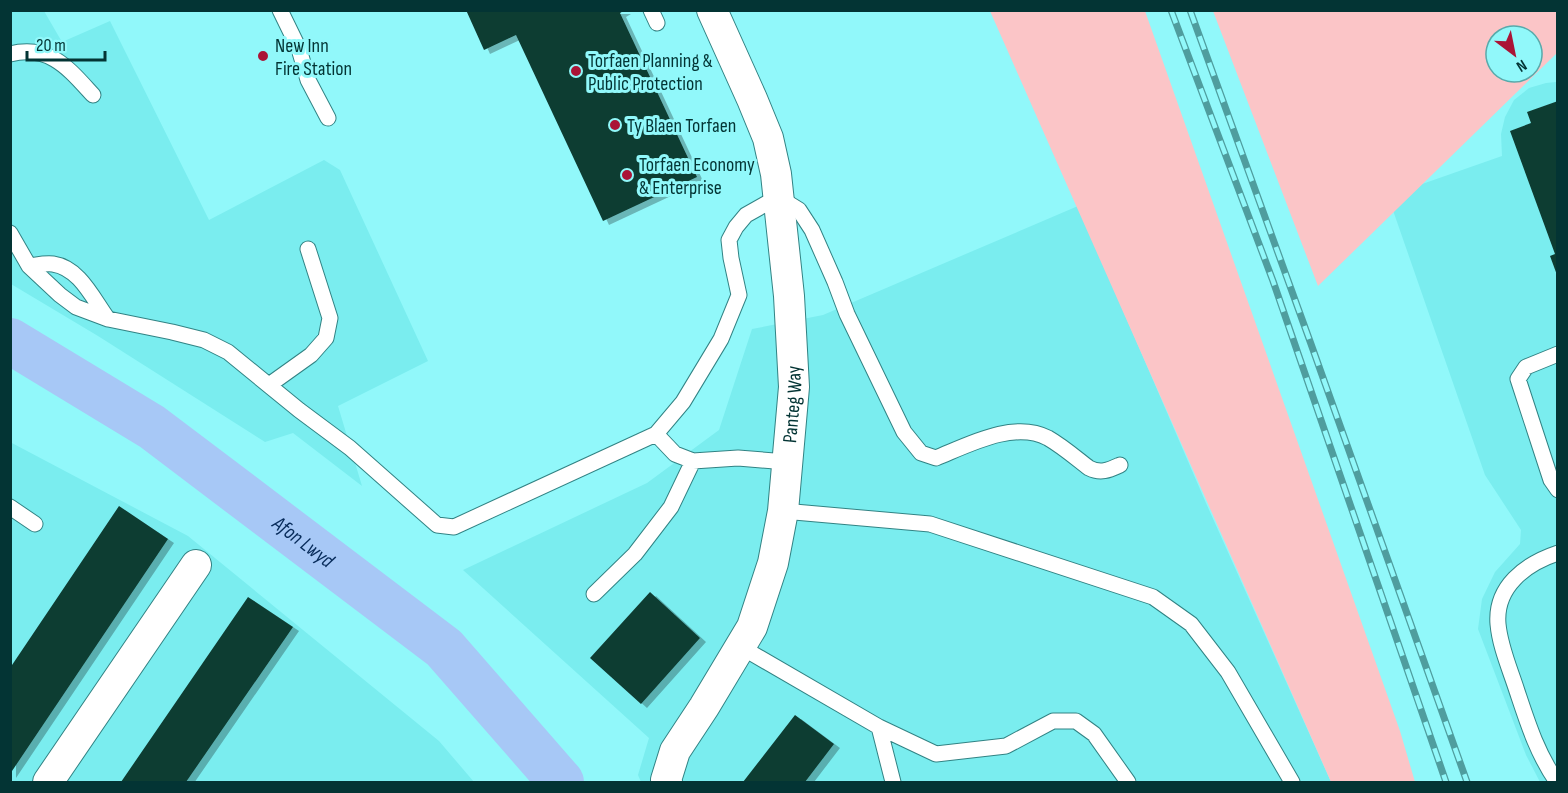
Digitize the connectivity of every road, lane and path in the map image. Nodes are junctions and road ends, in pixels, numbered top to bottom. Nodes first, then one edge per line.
1 (280, 10) edge
2 (712, 10) edge
3 (10, 54) edge
4 (93, 95) dead end
5 (328, 118) dead end
6 (778, 197) junction
7 (10, 233) edge
8 (308, 249) dead end
9 (29, 266) junction
10 (108, 319) junction
11 (1557, 354) edge
12 (268, 385) junction
13 (656, 434) junction
14 (693, 461) junction
15 (787, 462) junction
16 (1120, 465) dead end
17 (1557, 490) edge
18 (10, 507) edge
19 (783, 511) junction
20 (35, 524) dead end
21 (1557, 553) edge
22 (196, 565) dead end
23 (594, 594) dead end
24 (741, 647) junction
25 (879, 727) junction
26 (48, 783) edge
27 (667, 783) edge
28 (893, 783) edge
29 (1128, 783) edge
30 (1292, 783) edge
31 (1557, 783) edge

1 - 5 lane
2 - 6 street, Panteg Way
3 - 4 lane
6 - 13 lane
6 - 15 street, Panteg Way
6 - 16 lane
7 - 9 lane
8 - 12 lane
9 - 10 lane
9 - 10 lane
10 - 12 lane
11 - 17 lane
12 - 13 lane
13 - 14 lane
14 - 15 lane
14 - 23 lane
15 - 19 street, Panteg Way
18 - 20 lane
19 - 24 street, Panteg Way
19 - 30 lane
21 - 31 lane
22 - 26 street
24 - 25 lane
24 - 27 street, Panteg Way
25 - 28 lane
25 - 29 lane

